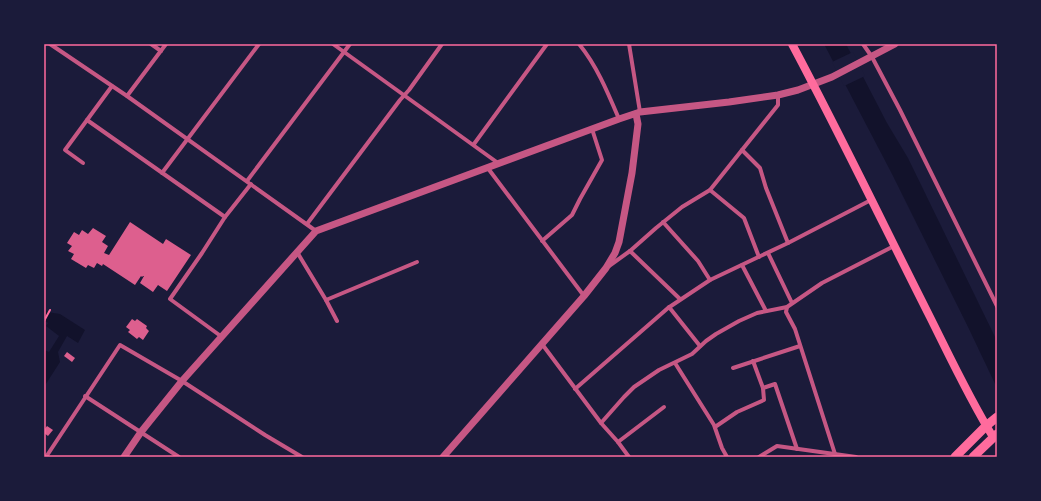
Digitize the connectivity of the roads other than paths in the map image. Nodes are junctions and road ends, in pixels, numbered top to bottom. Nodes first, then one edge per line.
1 (50, 44) edge
2 (151, 44) edge
3 (166, 44) edge
4 (259, 44) edge
5 (333, 44) edge
6 (350, 44) edge
7 (442, 44) edge
8 (548, 44) edge
9 (579, 44) edge
10 (629, 44) edge
11 (792, 44) edge
12 (863, 44) edge
13 (895, 44) edge
14 (161, 51) junction
15 (344, 52) junction
16 (869, 59) junction
17 (814, 84) junction
18 (112, 86) junction
19 (404, 95) junction
20 (778, 95) junction
21 (128, 96) junction
22 (638, 113) junction
23 (620, 119) junction
24 (87, 120) junction
25 (592, 129) junction
26 (188, 139) junction
27 (474, 144) junction
28 (742, 150) junction
29 (83, 163) dead end
30 (498, 163) junction
31 (487, 167) junction
32 (162, 173) junction
33 (249, 183) junction
34 (710, 190) junction
35 (871, 200) junction
36 (225, 217) junction
37 (663, 222) junction
38 (306, 224) junction
39 (316, 231) junction
40 (542, 241) junction
41 (788, 243) junction
42 (894, 246) junction
43 (297, 252) junction
44 (630, 252) junction
45 (768, 253) junction
46 (759, 257) junction
47 (417, 262) dead end
48 (742, 265) junction
49 (606, 268) junction
50 (710, 280) junction
51 (584, 296) junction
52 (680, 299) junction
53 (326, 300) junction
54 (792, 303) junction
55 (997, 306) edge
56 (669, 307) junction
57 (786, 307) junction
58 (766, 311) junction
59 (337, 321) dead end
60 (222, 337) junction
61 (542, 344) junction
62 (700, 346) junction
63 (800, 346) junction
64 (753, 361) junction
65 (675, 362) junction
66 (732, 368) dead end
67 (182, 381) junction
68 (762, 388) junction
69 (575, 389) junction
70 (85, 396) junction
71 (664, 407) dead end
72 (997, 417) edge
73 (601, 423) junction
74 (986, 426) junction
75 (715, 427) junction
76 (141, 432) junction
77 (996, 437) edge
78 (618, 442) junction
79 (797, 449) junction
80 (835, 454) junction
81 (46, 457) edge
82 (124, 457) edge
83 (179, 457) edge
84 (302, 457) edge
85 (443, 457) edge
86 (629, 457) edge
87 (727, 457) edge
88 (759, 457) edge
89 (856, 457) edge
90 (955, 457) edge
91 (973, 457) edge

1 - 18 street
2 - 14 street
3 - 14 street
4 - 26 street
5 - 15 street
6 - 15 street
7 - 19 street
8 - 27 street
9 - 23 street
10 - 22 street
11 - 17 main road
12 - 16 street
13 - 16 street
14 - 21 street
15 - 19 street
15 - 33 street
16 - 17 street
16 - 55 street
17 - 20 street
17 - 35 main road
18 - 21 street
18 - 24 street
19 - 27 street
19 - 38 street
20 - 22 street
20 - 28 street
21 - 26 street
22 - 23 street
22 - 49 street
23 - 25 street
24 - 29 street
24 - 32 street
25 - 30 street
25 - 40 street
26 - 32 street
26 - 33 street
27 - 30 street
28 - 34 street
28 - 41 street
30 - 31 street
31 - 39 street
31 - 40 street
32 - 36 street
33 - 36 street
33 - 38 street
34 - 37 street
34 - 46 street
35 - 41 street
35 - 42 main road
36 - 60 street
37 - 44 street
37 - 50 street
38 - 39 street
39 - 43 street
40 - 51 street
41 - 45 street
42 - 54 street
42 - 74 main road
43 - 53 street
43 - 60 street
44 - 49 street
44 - 52 street
45 - 46 street
45 - 54 street
46 - 48 street
47 - 53 street
48 - 50 street
48 - 58 street
49 - 51 street
50 - 52 street
51 - 61 street
52 - 56 street
53 - 59 street
54 - 57 street
56 - 62 street
56 - 69 street
57 - 58 street
57 - 63 street
58 - 62 street
60 - 67 street
61 - 69 street
61 - 85 street
62 - 65 street
63 - 64 street
63 - 80 street
64 - 66 street
64 - 68 street
65 - 73 street
65 - 75 street
67 - 70 street
67 - 76 street
67 - 84 street
68 - 75 street
68 - 79 street
69 - 73 street
70 - 76 street
70 - 81 street
71 - 78 street
72 - 74 main road
73 - 78 street
74 - 77 main road
74 - 90 main road
75 - 87 street
76 - 82 street
76 - 83 street
77 - 91 main road
78 - 86 street
79 - 80 street
79 - 88 street
80 - 89 street

